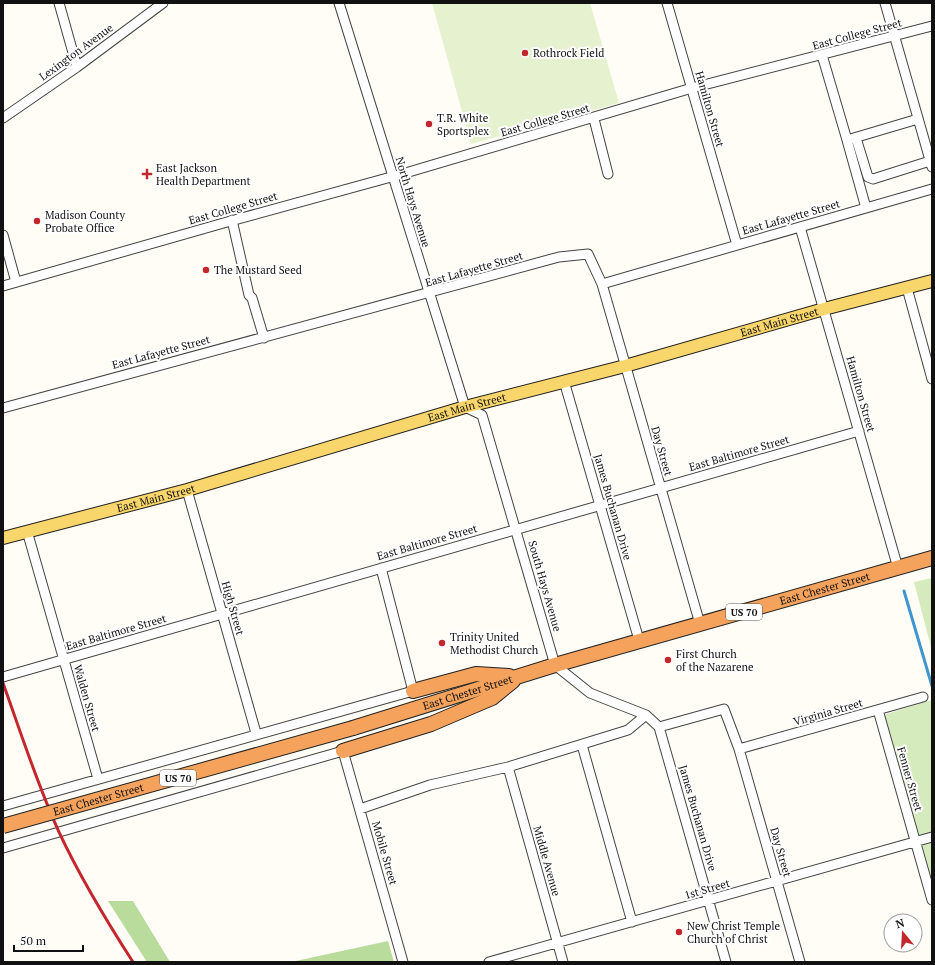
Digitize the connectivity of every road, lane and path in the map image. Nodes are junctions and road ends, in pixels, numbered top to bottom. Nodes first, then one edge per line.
1 (59, 3) edge
2 (162, 3) edge
3 (339, 3) edge
4 (667, 3) edge
5 (885, 3) edge
6 (932, 26) edge
7 (895, 37) junction
8 (822, 56) junction
9 (78, 68) junction
10 (692, 88) junction
11 (3, 118) edge
12 (594, 118) junction
13 (918, 119) junction
14 (856, 138) junction
15 (846, 140) junction
16 (931, 164) edge
17 (608, 174) dead end
18 (392, 176) junction
19 (932, 189) edge
20 (866, 208) junction
21 (232, 220) junction
22 (800, 227) junction
23 (3, 235) edge
24 (737, 245) junction
25 (932, 281) edge
26 (16, 282) junction
27 (602, 284) junction
28 (3, 286) edge
29 (907, 288) junction
30 (429, 294) junction
31 (824, 309) junction
32 (264, 338) junction
33 (625, 366) junction
34 (932, 379) edge
35 (564, 381) junction
36 (465, 407) junction
37 (3, 408) edge
38 (858, 430) junction
39 (660, 488) junction
40 (187, 490) junction
41 (600, 505) junction
42 (515, 529) junction
43 (27, 531) junction
44 (3, 538) edge
45 (932, 558) edge
46 (381, 568) junction
47 (898, 568) junction
48 (222, 614) junction
49 (700, 624) junction
50 (639, 640) junction
51 (64, 659) junction
52 (555, 665) junction
53 (520, 676) junction
54 (3, 677) edge
55 (413, 691) junction
56 (923, 697) dead end
57 (878, 710) junction
58 (646, 715) junction
59 (659, 727) junction
60 (256, 734) junction
61 (582, 745) junction
62 (739, 749) junction
63 (343, 751) junction
64 (508, 767) junction
65 (98, 779) junction
66 (3, 806) edge
67 (360, 809) junction
68 (3, 826) edge
69 (932, 837) edge
70 (915, 841) junction
71 (3, 848) edge
72 (776, 882) junction
73 (932, 900) edge
74 (709, 901) junction
75 (632, 922) junction
76 (558, 943) junction
77 (403, 962) edge
78 (489, 962) edge
79 (563, 962) edge
80 (726, 962) edge
81 (800, 962) edge

1 - 9 street
2 - 9 street, Lexington Avenue
3 - 18 street, North Hays Avenue
4 - 10 street, Hamilton Street
5 - 7 street
6 - 7 street, East College Street
7 - 8 street, East College Street
7 - 13 street
8 - 10 street, East College Street
8 - 15 street
9 - 11 street, Lexington Avenue
10 - 12 street, East College Street
10 - 24 street, Hamilton Street
12 - 17 street
12 - 18 street, East College Street
13 - 14 street
13 - 16 street
14 - 15 street
14 - 16 street
15 - 20 street
18 - 21 street, East College Street
18 - 30 street, North Hays Avenue
19 - 20 street, East Lafayette Street
20 - 22 street, East Lafayette Street
21 - 26 street, East College Street
21 - 32 street
22 - 24 street, East Lafayette Street
22 - 31 street, Hamilton Street
23 - 26 street
24 - 27 street, East Lafayette Street
25 - 29 main road, East Main Street
26 - 28 street, East College Street
27 - 30 street, East Lafayette Street
27 - 33 street, Day Street
29 - 31 main road, East Main Street
29 - 34 street
30 - 32 street, East Lafayette Street
30 - 36 street, North Hays Avenue
31 - 33 main road, East Main Street
31 - 38 street, Hamilton Street
32 - 37 street, East Lafayette Street
33 - 35 main road, East Main Street
33 - 39 street, Day Street
35 - 36 main road, East Main Street
35 - 41 street, James Buchanan Drive
36 - 40 main road, East Main Street
36 - 42 street, South Hays Avenue
38 - 39 street, East Baltimore Street
38 - 47 street, Hamilton Street
39 - 41 street, East Baltimore Street
39 - 49 street, Day Street
40 - 43 main road, East Main Street
40 - 48 street, High Street
41 - 42 street, East Baltimore Street
41 - 50 street, James Buchanan Drive
42 - 46 street, East Baltimore Street
42 - 52 street, South Hays Avenue
43 - 44 main road, East Main Street
43 - 51 street, Walden Street
45 - 47 highway, East Chester Street / US 70
46 - 48 street, East Baltimore Street
46 - 55 street
47 - 49 highway, East Chester Street / US 70
48 - 51 street, East Baltimore Street
48 - 60 street, High Street
49 - 50 highway, East Chester Street / US 70
50 - 52 highway, East Chester Street / US 70
51 - 54 street, East Baltimore Street
51 - 65 street, Walden Street
52 - 53 highway, East Chester Street / US 70
52 - 58 street
53 - 55 highway
53 - 63 highway
53 - 68 highway, East Chester Street / US 70, bridge
55 - 60 street
56 - 57 street, Virginia Street
57 - 62 street, Virginia Street
57 - 70 street, Fenner Street
58 - 59 street
58 - 61 street
59 - 62 street, Day Street
59 - 74 street, James Buchanan Drive
60 - 65 street
61 - 64 street
61 - 75 street
62 - 72 street, Day Street
63 - 67 street, Mobile Street
63 - 71 street
64 - 67 street
64 - 76 street, Middle Avenue
65 - 66 street
67 - 77 street, Mobile Street
69 - 70 street, 1st Street
70 - 72 street, 1st Street
70 - 73 street, Fenner Street
72 - 74 street, 1st Street
72 - 81 street, Day Street
74 - 75 street, 1st Street
74 - 80 street, James Buchanan Drive
75 - 76 street, 1st Street
76 - 78 street, 1st Street
76 - 79 street, Middle Avenue

